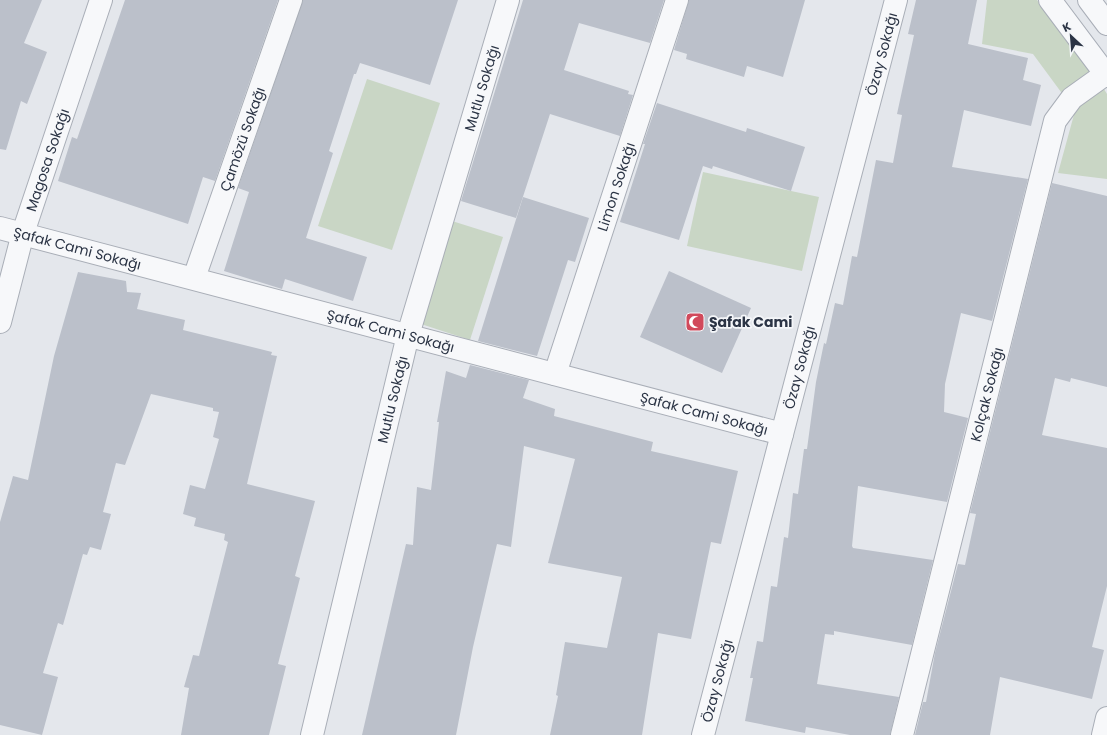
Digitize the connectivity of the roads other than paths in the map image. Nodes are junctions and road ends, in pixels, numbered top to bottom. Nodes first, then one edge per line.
1 (101, 0) edge
2 (291, 0) edge
3 (508, 0) edge
4 (677, 0) edge
5 (896, 0) edge
6 (1050, 0) edge
7 (1089, 0) edge
8 (1107, 24) edge
9 (1107, 74) edge
10 (0, 228) edge
11 (23, 233) junction
12 (194, 278) junction
13 (0, 322) edge
14 (408, 335) junction
15 (555, 374) junction
16 (782, 434) junction
17 (1107, 718) edge
18 (312, 735) edge
19 (703, 735) edge
20 (902, 735) edge
21 (1103, 735) edge

1 - 11 street, Magosa Sokağı
2 - 12 street, Çamözü Sokağı
3 - 14 street, Mutlu Sokağı
4 - 15 street, Limon Sokağı
5 - 16 street, Özay Sokağı
6 - 9 street
7 - 8 street
9 - 20 street, Kolçak Sokağı
10 - 11 street, Şafak Cami Sokağı
11 - 12 street, Şafak Cami Sokağı
11 - 13 street, Magosa Sokağı
12 - 14 street, Şafak Cami Sokağı
14 - 15 street, Şafak Cami Sokağı
14 - 18 street, Mutlu Sokağı
15 - 16 street, Şafak Cami Sokağı
16 - 19 street, Özay Sokağı
17 - 21 street

